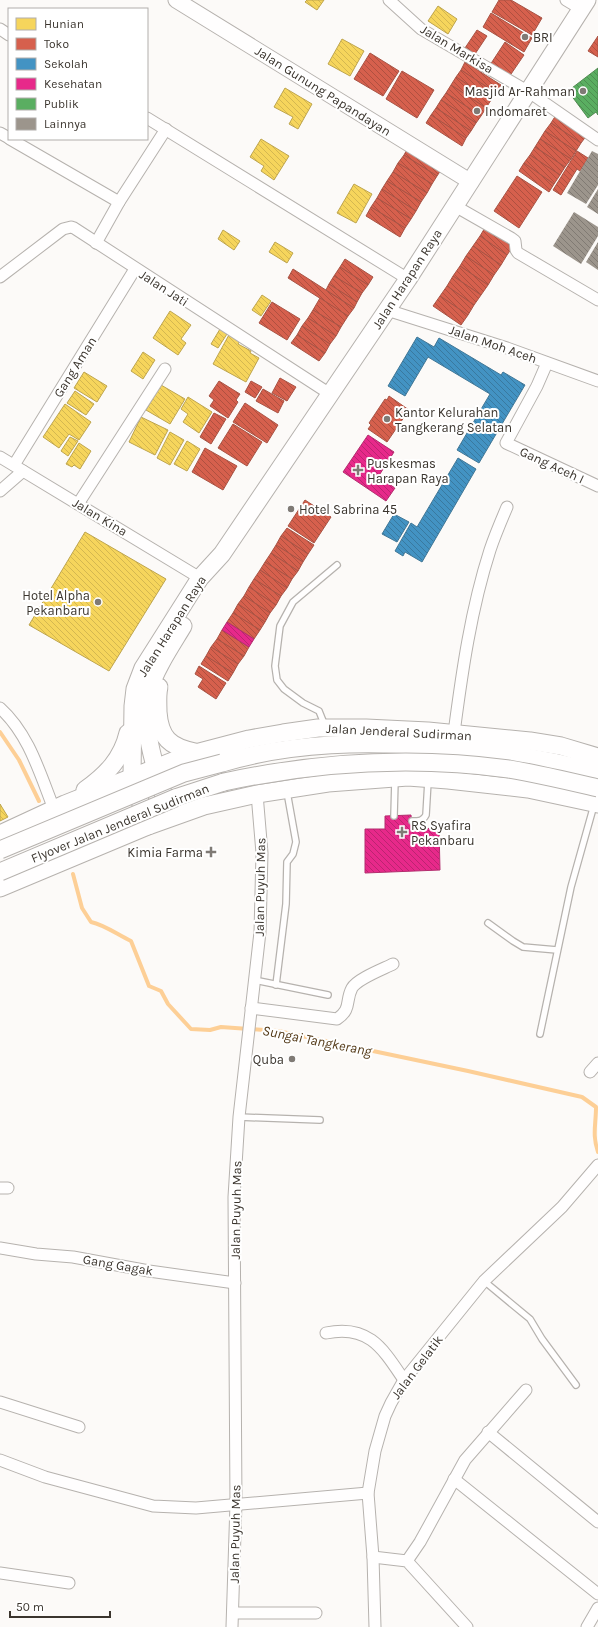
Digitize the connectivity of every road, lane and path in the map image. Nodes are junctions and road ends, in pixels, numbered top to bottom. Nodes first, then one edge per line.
1 (176, 0) edge
2 (389, 0) edge
3 (566, 0) edge
4 (584, 5) edge
5 (529, 92) junction
6 (148, 119) edge
7 (166, 129) junction
8 (597, 137) edge
9 (12, 140) edge
10 (471, 182) junction
11 (119, 202) junction
12 (455, 206) junction
13 (96, 243) junction
14 (135, 269) junction
15 (0, 276) edge
16 (408, 279) junction
17 (598, 300) edge
18 (387, 310) junction
19 (547, 363) junction
20 (165, 369) dead end
21 (598, 381) edge
22 (330, 394) junction
23 (0, 457) edge
24 (19, 468) junction
25 (598, 486) edge
26 (0, 491) edge
27 (78, 504) junction
28 (507, 507) dead end
29 (222, 554) junction
30 (337, 565) dead end
31 (200, 578) junction
32 (174, 641) junction
33 (133, 706) junction
34 (0, 708) edge
35 (326, 728) junction
36 (454, 733) junction
37 (249, 739) junction
38 (195, 752) junction
39 (598, 757) edge
40 (154, 767) junction
41 (598, 773) edge
42 (132, 776) junction
43 (395, 778) junction
44 (428, 779) junction
45 (287, 789) junction
46 (257, 794) junction
47 (597, 798) edge
48 (60, 807) junction
49 (394, 816) dead end
50 (170, 817) junction
51 (412, 821) dead end
52 (23, 823) junction
53 (148, 826) junction
54 (0, 834) edge
55 (0, 850) edge
56 (41, 870) junction
57 (0, 872) edge
58 (0, 888) edge
59 (488, 923) dead end
60 (557, 950) junction
61 (393, 964) dead end
62 (254, 980) junction
63 (276, 985) junction
64 (328, 995) dead end
65 (250, 1013) junction
66 (540, 1034) dead end
67 (598, 1063) edge
68 (590, 1072) dead end
69 (239, 1117) junction
70 (320, 1120) dead end
71 (598, 1165) edge
72 (0, 1248) edge
73 (484, 1282) junction
74 (236, 1283) junction
75 (326, 1333) dead end
76 (404, 1380) junction
77 (576, 1385) dead end
78 (526, 1390) dead end
79 (0, 1402) edge
80 (79, 1427) dead end
81 (488, 1432) junction
82 (0, 1460) edge
83 (454, 1479) junction
84 (368, 1493) junction
85 (236, 1503) junction
86 (598, 1522) edge
87 (373, 1557) junction
88 (407, 1561) junction
89 (0, 1573) edge
90 (69, 1583) dead end
91 (598, 1594) edge
92 (598, 1608) edge
93 (233, 1613) junction
94 (316, 1613) dead end
95 (232, 1627) edge
96 (375, 1627) edge
97 (467, 1627) edge
98 (587, 1627) edge

1 - 10 street, Jalan Gunung Papandayan
2 - 5 street, Jalan Markisa
3 - 4 street
4 - 5 main road, Jalan Harapan Raya
5 - 8 street, Jalan Markisa
5 - 10 main road, Jalan Harapan Raya
6 - 7 street
7 - 11 street
7 - 16 street
9 - 11 street
10 - 12 main road, Jalan Harapan Raya
11 - 13 street
12 - 16 main road, Jalan Harapan Raya
12 - 17 street
13 - 14 street, Jalan Jati
13 - 15 street, Jalan Jati
14 - 22 street, Jalan Jati
14 - 24 street, Gang Aman
16 - 18 main road, Jalan Harapan Raya
18 - 19 street, Jalan Moh Aceh
18 - 22 main road, Jalan Harapan Raya
19 - 21 street, Jalan Moh Aceh
19 - 25 street, Gang Aceh I
20 - 27 street
22 - 29 main road, Jalan Harapan Raya
23 - 24 street, Jalan Kina
24 - 26 street, Gang Aman
24 - 27 street, Jalan Kina
27 - 31 street, Jalan Kina
28 - 36 street
29 - 31 main road, Jalan Harapan Raya
29 - 32 main road, Jalan Harapan Raya
30 - 35 lane
31 - 33 main road, Jalan Harapan Raya
32 - 38 main road
32 - 40 main road, Jalan Harapan Raya
33 - 42 main road, Jalan Harapan Raya
33 - 48 main road
34 - 48 street
35 - 36 main road, Jalan Jenderal Sudirman
35 - 37 main road, Jalan Jenderal Sudirman
36 - 39 main road, Jalan Jenderal Sudirman
37 - 38 main road, Jalan Jenderal Sudirman
37 - 46 main road
38 - 40 main road, Jalan Jenderal Sudirman
40 - 42 main road, Jalan Jenderal Sudirman
40 - 50 main road, Jalan Harapan Raya
41 - 55 main road, Flyover Jalan Jenderal Sudirman, bridge
42 - 48 main road, Jalan Jenderal Sudirman
42 - 53 main road, Jalan Harapan Raya
43 - 44 main road
43 - 45 main road
43 - 49 lane
44 - 47 main road
44 - 51 lane
45 - 46 main road
45 - 63 lane
46 - 50 main road
46 - 62 street, Jalan Puyuh Mas
47 - 57 main road, Flyover Jalan Jenderal Sudirman, bridge
47 - 60 lane
48 - 52 main road, Jalan Jenderal Sudirman
50 - 53 main road
52 - 54 main road, Jalan Jenderal Sudirman
52 - 56 main road
53 - 56 main road
56 - 58 main road
59 - 60 lane
60 - 66 lane
61 - 65 street
62 - 63 lane
62 - 65 street, Jalan Puyuh Mas
63 - 64 lane
65 - 69 street, Jalan Puyuh Mas
67 - 68 street
69 - 70 lane
69 - 74 street, Jalan Puyuh Mas
71 - 73 street, Jalan Gelatik
72 - 74 street, Gang Gagak
73 - 76 street, Jalan Gelatik
73 - 77 lane
74 - 85 street, Jalan Puyuh Mas
75 - 76 street
76 - 84 street, Jalan Gelatik
78 - 81 street
79 - 80 street
81 - 83 street
81 - 86 street
82 - 85 street
83 - 88 street
83 - 91 street
84 - 85 street
84 - 87 street, Jalan Gelatik
85 - 93 street, Jalan Puyuh Mas
87 - 88 street
87 - 96 street, Jalan Gelatik
88 - 97 street
89 - 90 street
92 - 98 street
93 - 94 street
93 - 95 street, Jalan Puyuh Mas

